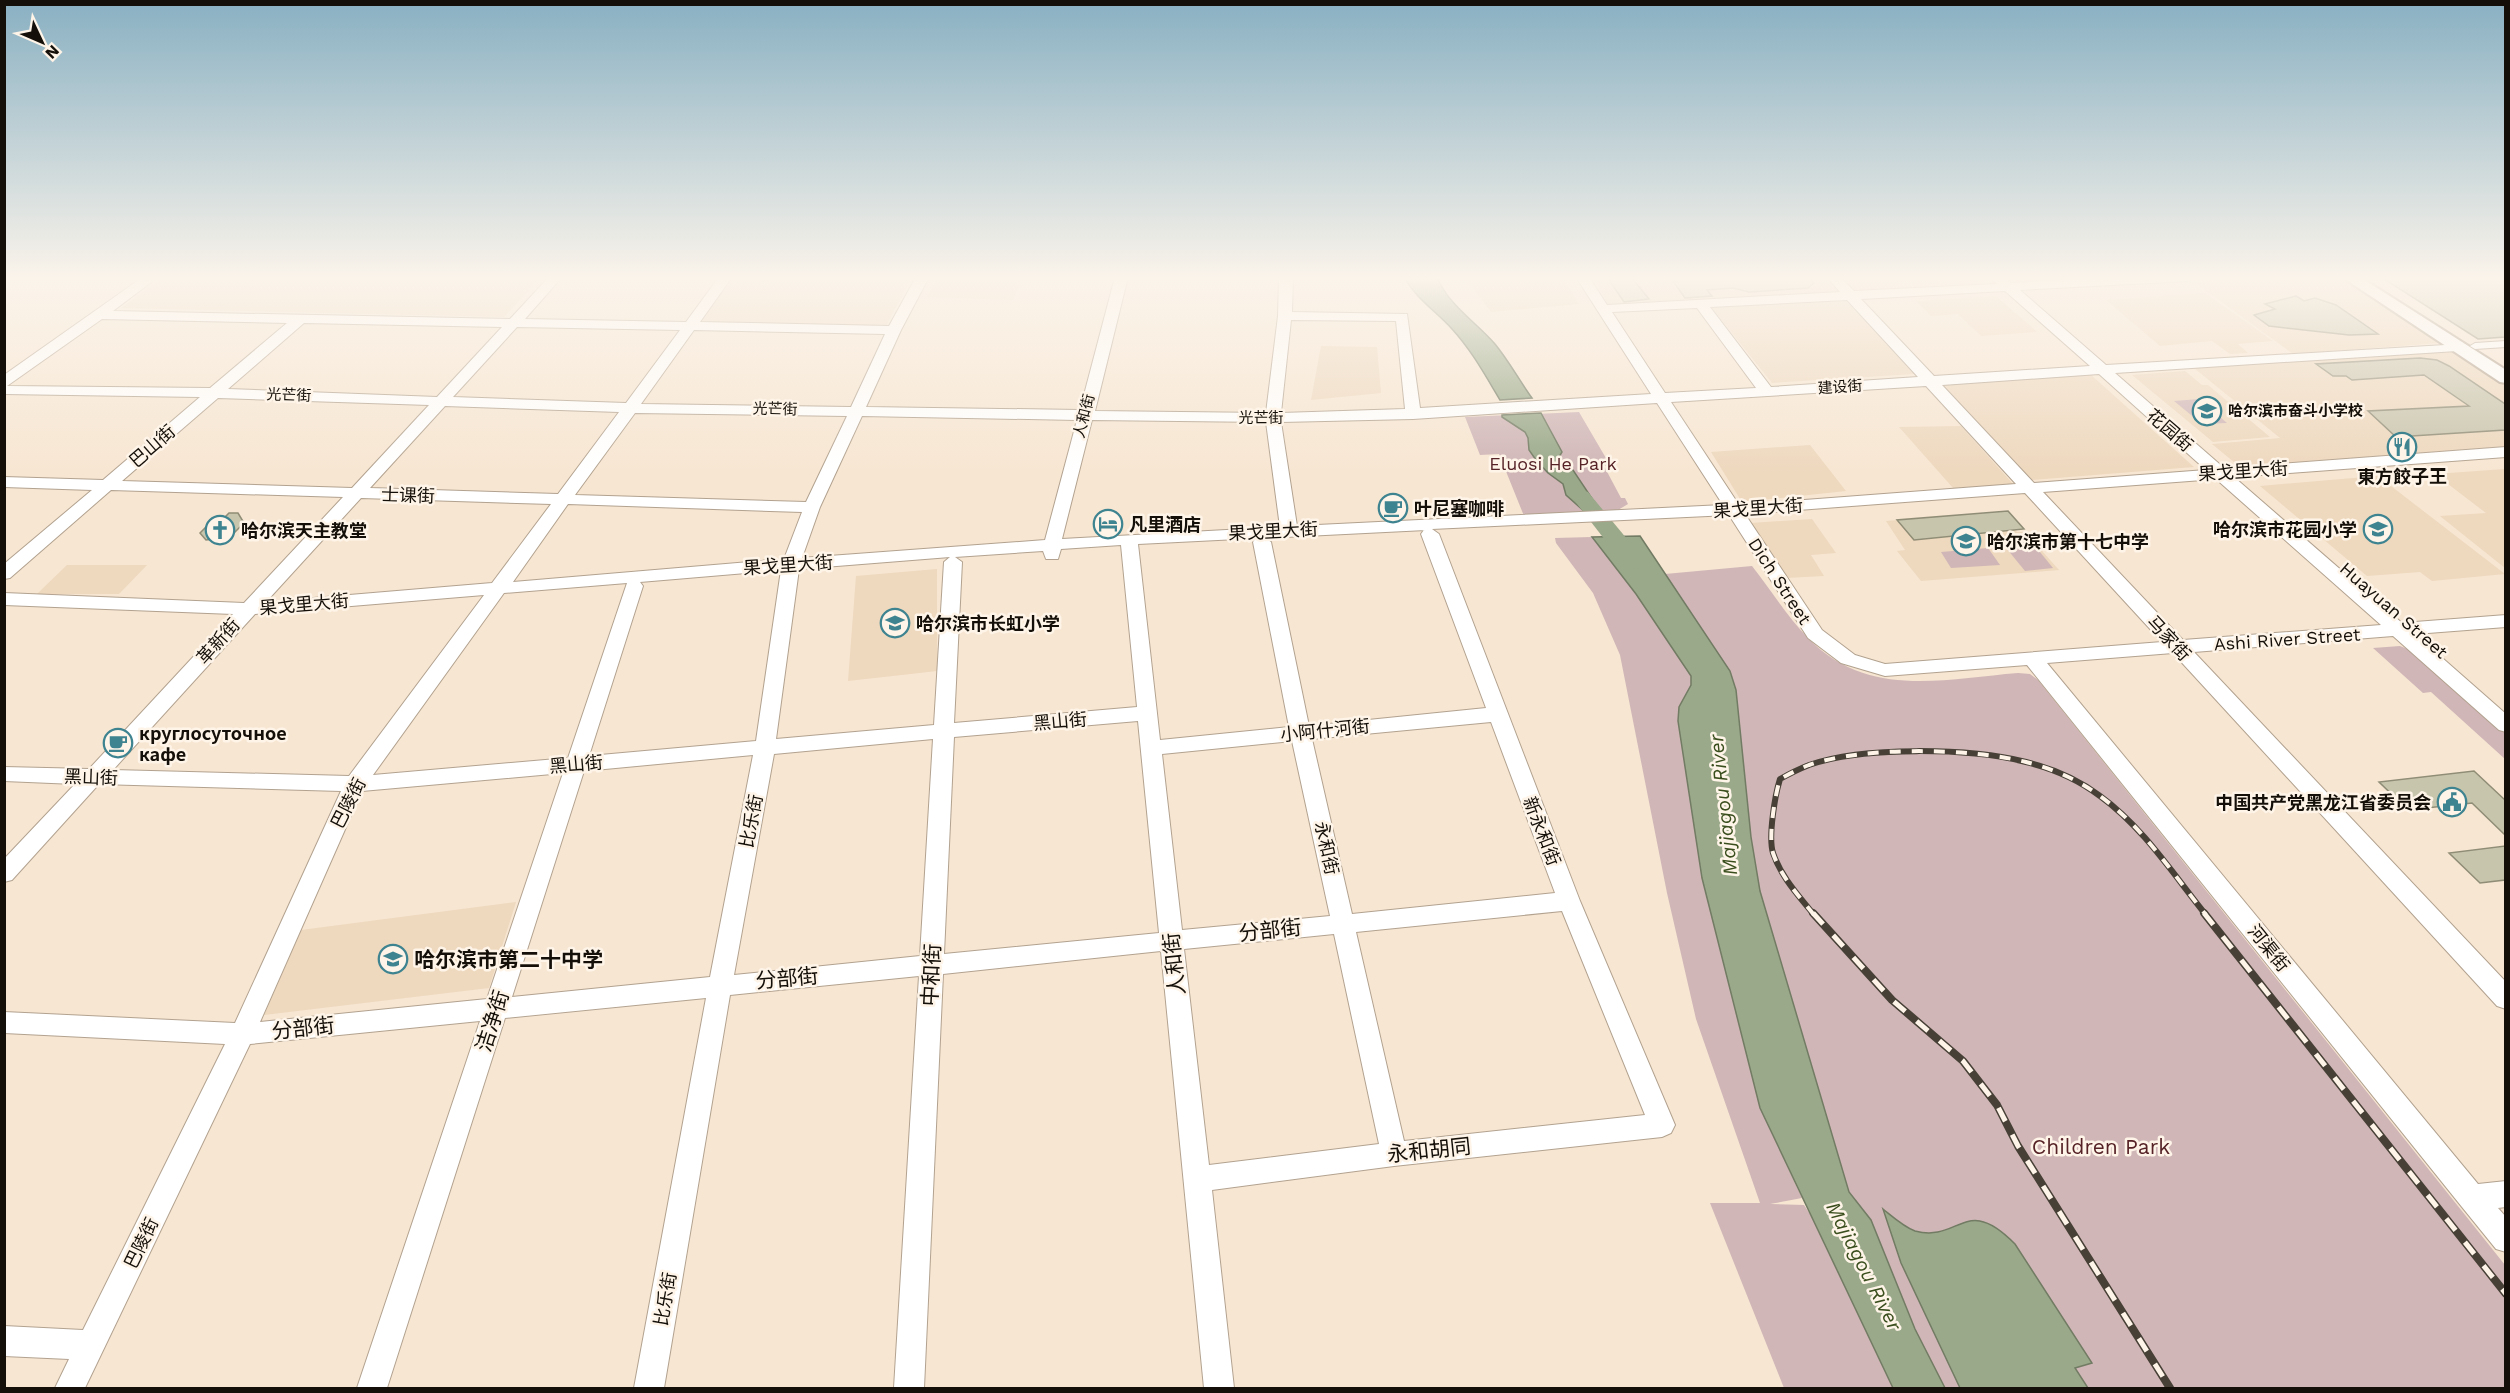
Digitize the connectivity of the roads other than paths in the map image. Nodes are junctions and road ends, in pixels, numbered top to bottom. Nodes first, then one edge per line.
1 (61, 342) edge
2 (273, 342) edge
3 (496, 342) edge
4 (678, 342) edge
5 (888, 342) edge
6 (1104, 342) edge
7 (1282, 342) edge
8 (1405, 342) edge
9 (1623, 342) edge
10 (1730, 342) edge
11 (1893, 342) edge
12 (2078, 342) edge
13 (2449, 342) edge
14 (2469, 342) edge
15 (2505, 344) edge
16 (2475, 346) junction
17 (2457, 347) junction
18 (2505, 366) edge
19 (2108, 368) junction
20 (2505, 378) edge
21 (1930, 381) junction
22 (4, 382) edge
23 (4, 390) edge
24 (1767, 392) junction
25 (214, 393) junction
26 (1660, 399) junction
27 (442, 400) junction
28 (1546, 406) joint
29 (630, 408) junction
30 (857, 410) junction
31 (1413, 414) junction
32 (1084, 417) junction
33 (1273, 418) junction
34 (2505, 452) edge
35 (2505, 460) edge
36 (2231, 476) junction
37 (4, 482) edge
38 (107, 485) junction
39 (2032, 492) junction
40 (356, 493) junction
41 (563, 500) junction
42 (812, 507) junction
43 (1735, 514) junction
44 (1532, 524) junction
45 (1289, 530) junction
46 (1430, 534) junction
47 (1262, 542) junction
48 (1129, 545) junction
49 (1052, 550) junction
50 (953, 562) junction
51 (790, 569) junction
52 (4, 574) edge
53 (634, 586) junction
54 (495, 592) junction
55 (4, 599) edge
56 (4, 608) edge
57 (245, 612) junction
58 (2505, 621) edge
59 (2406, 629) junction
60 (2177, 647) junction
61 (2032, 658) junction
62 (2505, 708) edge
63 (1147, 713) junction
64 (1498, 714) junction
65 (2505, 725) edge
66 (944, 731) junction
67 (1302, 732) junction
68 (765, 747) junction
69 (1151, 748) junction
70 (576, 764) junction
71 (4, 774) edge
72 (93, 778) junction
73 (355, 784) junction
74 (4, 874) edge
75 (1569, 901) junction
76 (1344, 922) junction
77 (1171, 939) junction
78 (932, 965) junction
79 (720, 984) junction
80 (2505, 999) edge
81 (496, 1008) junction
82 (4, 1022) edge
83 (242, 1034) junction
84 (1662, 1125) joint
85 (1394, 1154) junction
86 (1197, 1179) junction
87 (2505, 1194) edge
88 (2472, 1198) junction
89 (2505, 1239) edge
90 (4, 1341) edge
91 (92, 1346) junction
92 (70, 1389) edge
93 (372, 1389) edge
94 (649, 1389) edge
95 (909, 1389) edge
96 (1219, 1389) edge

1 - 22 street
2 - 25 street, 巴山街
3 - 27 street, 革新街
4 - 29 street, 巴陵街
5 - 30 street, 比乐街
6 - 32 street, 人和街
7 - 33 street
8 - 31 street
9 - 26 street, Dich Street
10 - 24 street
11 - 21 street, 马家街
12 - 19 street, 花园街
13 - 17 main road
14 - 16 main road
15 - 16 street
16 - 18 main road
17 - 19 street, 建设街
17 - 20 main road
19 - 21 street, 建设街
19 - 36 street, 花园街
21 - 24 street, 建设街
21 - 39 street, 马家街
23 - 25 street, 光芒街
24 - 26 street, 建设街
25 - 27 street, 光芒街
25 - 38 street, 巴山街
26 - 28 street, 建设街
26 - 43 street, Dich Street
27 - 29 street, 光芒街
27 - 40 street, 革新街
28 - 31 street, 光芒街
29 - 30 street, 光芒街
29 - 41 street, 巴陵街
30 - 32 street, 光芒街
30 - 42 street, 比乐街
31 - 33 street, 光芒街
32 - 33 street, 光芒街
32 - 49 street, 人和街
33 - 45 street
34 - 36 street, 果戈里大街
35 - 36 street, 果戈里大街
36 - 39 street, 果戈里大街
36 - 59 street, 花园街
37 - 38 street, 士课街
38 - 40 street, 士课街
38 - 52 street, 巴山街
39 - 43 street, 果戈里大街
39 - 60 street, 马家街
40 - 41 street, 士课街
40 - 57 street, 革新街
41 - 42 street, 士课街
41 - 54 street, 巴陵街
42 - 51 street, 比乐街
43 - 44 street, 果戈里大街
43 - 61 street, Dich Street
44 - 45 street, 果戈里大街
44 - 46 street, 果戈里大街
45 - 48 street, 果戈里大街
46 - 47 street, 果戈里大街
46 - 64 street, 新永和街
47 - 48 street, 果戈里大街
47 - 67 street, 永和街
48 - 49 street, 果戈里大街
48 - 63 street, 人和街
49 - 50 street, 果戈里大街
49 - 51 street, 果戈里大街
50 - 51 street, 果戈里大街
50 - 66 street, 中和街
51 - 53 street, 果戈里大街
51 - 54 street, 果戈里大街
51 - 68 street, 比乐街
53 - 54 street, 果戈里大街
53 - 70 street, 洁净街
54 - 57 street, 果戈里大街
54 - 73 street, 巴陵街
55 - 57 street, 果戈里大街
56 - 57 street, 果戈里大街
57 - 72 street, 革新街
58 - 59 street, Ashi River Street
59 - 60 street, Ashi River Street
59 - 62 street, Huayuan Street
59 - 65 street, 花园街
60 - 61 street, Ashi River Street
60 - 80 street, 马家街
61 - 88 street, 河渠街
63 - 66 street, 黑山街
63 - 69 street, 人和街
64 - 67 street, 小阿什河街
64 - 75 street, 新永和街
66 - 68 street, 黑山街
66 - 78 street, 中和街
67 - 69 street, 小阿什河街
67 - 76 street, 永和街
68 - 70 street, 黑山街
68 - 79 street, 比乐街
69 - 77 street, 人和街
70 - 73 street, 黑山街
70 - 81 street, 洁净街
71 - 72 street, 黑山街
72 - 73 street, 黑山街
72 - 74 street, 革新街
73 - 83 street, 巴陵街
75 - 76 street, 分部街
75 - 84 street, 新永和街
76 - 77 street, 分部街
76 - 85 street, 永和街
77 - 78 street, 分部街
77 - 86 street, 人和街
78 - 79 street, 分部街
78 - 95 street, 中和街
79 - 81 street, 分部街
79 - 94 street, 比乐街
81 - 83 street, 分部街
81 - 93 street, 洁净街
82 - 83 street, 分部街
83 - 91 street, 巴陵街
84 - 85 street, 永和胡同
85 - 86 street, 永和胡同
86 - 96 street, 人和街
87 - 88 street
88 - 89 street, 河渠街
90 - 91 street
91 - 92 street, 巴陵街

